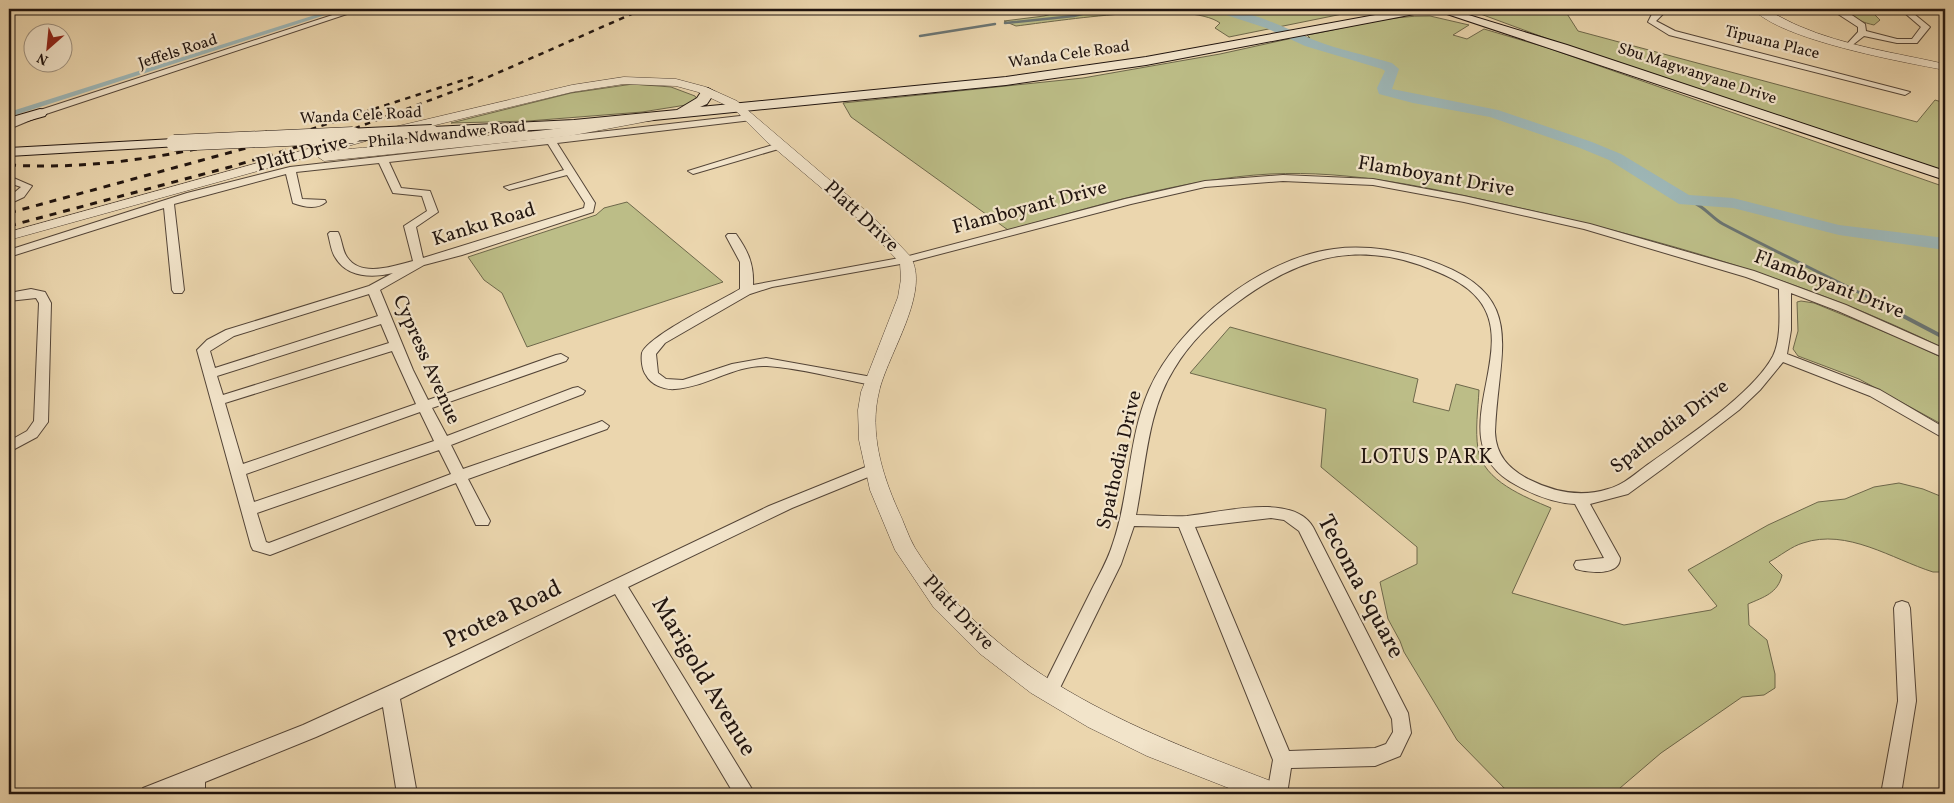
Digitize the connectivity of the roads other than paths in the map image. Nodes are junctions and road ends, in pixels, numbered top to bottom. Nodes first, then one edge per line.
1 (358, 9) edge
2 (1425, 9) edge
3 (1438, 9) edge
4 (1664, 9) edge
5 (1758, 9) edge
6 (1839, 9) edge
7 (1904, 9) edge
8 (1394, 10) edge
9 (1461, 14) edge
10 (1862, 33) junction
11 (1850, 44) junction
12 (1945, 67) edge
13 (708, 92) junction
14 (1905, 92) dead end
15 (742, 111) junction
16 (40, 113) junction
17 (676, 114) junction
18 (653, 116) junction
19 (9, 122) edge
20 (9, 126) edge
21 (400, 130) junction
22 (552, 142) junction
23 (779, 146) junction
24 (11, 151) edge
25 (360, 153) junction
26 (383, 160) junction
27 (290, 170) junction
28 (693, 171) dead end
29 (571, 172) junction
30 (1945, 176) edge
31 (221, 178) junction
32 (9, 179) edge
33 (509, 188) dead end
34 (9, 201) edge
35 (321, 202) dead end
36 (168, 203) junction
37 (334, 234) dead end
38 (9, 236) edge
39 (732, 236) dead end
40 (9, 254) edge
41 (906, 260) junction
42 (419, 264) junction
43 (1785, 286) junction
44 (374, 289) junction
45 (178, 290) dead end
46 (746, 291) junction
47 (9, 296) edge
48 (386, 318) junction
49 (396, 345) junction
50 (1945, 354) edge
51 (1780, 356) junction
52 (561, 358) dead end
53 (209, 374) junction
54 (872, 380) junction
55 (578, 390) dead end
56 (217, 401) junction
57 (425, 406) junction
58 (602, 426) dead end
59 (1945, 434) edge
60 (443, 443) junction
61 (9, 447) edge
62 (873, 469) junction
63 (237, 472) junction
64 (460, 476) junction
65 (1580, 500) junction
66 (249, 510) junction
67 (1128, 520) junction
68 (482, 521) dead end
69 (1185, 522) junction
70 (1582, 565) dead end
71 (618, 585) junction
72 (1902, 608) dead end
73 (1049, 693) junction
74 (390, 696) junction
75 (1282, 760) junction
76 (195, 786) edge
77 (1240, 788) edge
78 (150, 794) edge
79 (407, 794) edge
80 (745, 794) edge
81 (1276, 794) edge
82 (1891, 794) edge

1 - 16 street, Jeffels Road
2 - 8 main road, Wanda Cele Road
3 - 9 main road, Sbu Magwanyane Drive
4 - 14 street, Tipuana Place
5 - 11 street
6 - 10 street
7 - 10 street
8 - 9 main road
8 - 15 main road, Wanda Cele Road
9 - 30 main road, Sbu Magwanyane Drive
10 - 11 street
11 - 12 street
13 - 15 street, Platt Drive
13 - 17 main road
13 - 21 street, Platt Drive
15 - 17 main road, Wanda Cele Road
15 - 22 street, Phila Ndwandwe Road
15 - 23 street, Platt Drive
16 - 19 main road
16 - 20 street, Jeffels Road
17 - 18 main road, Wanda Cele Road
18 - 24 main road, Wanda Cele Road, bridge
18 - 25 street, Phila Ndwandwe Road
21 - 25 street, Phila Ndwandwe Road
21 - 31 street, Platt Drive
22 - 26 street, Phila Ndwandwe Road
22 - 29 street
23 - 28 street
23 - 41 street, Platt Drive
25 - 31 street, Phila Ndwandwe Road
26 - 27 street, Phila Ndwandwe Road
26 - 42 street, Cypress Avenue
27 - 35 street
27 - 36 street, Phila Ndwandwe Road
29 - 33 street
29 - 42 street, Kanku Road
31 - 38 street, Phila Ndwandwe Road
32 - 34 street
36 - 40 street, Phila Ndwandwe Road
36 - 45 street
37 - 42 street, Kanku Road
39 - 46 street
41 - 43 street, Flamboyant Drive
41 - 46 street, Flamboyant Drive
41 - 54 street, Platt Drive
42 - 44 street, Cypress Avenue
43 - 50 street, Flamboyant Drive
43 - 51 street, Spathodia Drive
44 - 48 street, Cypress Avenue
44 - 53 street
46 - 54 street, Flamboyant Drive
47 - 61 street
48 - 49 street, Cypress Avenue
48 - 53 street
49 - 56 street
49 - 57 street, Cypress Avenue
51 - 59 street
51 - 65 street, Spathodia Drive
52 - 57 street
53 - 56 street
54 - 62 street, Platt Drive
55 - 60 street
56 - 63 street
57 - 60 street, Cypress Avenue
57 - 63 street
58 - 64 street
60 - 64 street, Cypress Avenue
60 - 66 street
62 - 71 street, Protea Road
62 - 73 street, Platt Drive
63 - 66 street
64 - 66 street
64 - 68 street, Cypress Avenue
65 - 67 street, Spathodia Drive
65 - 70 street
67 - 69 street, Tecoma Square
67 - 73 street, Spathodia Drive
69 - 75 street
69 - 75 street, Tecoma Square
71 - 74 street, Protea Road
71 - 80 street, Marigold Avenue
72 - 82 street
73 - 77 street, Platt Drive
74 - 76 street, Protea Road
74 - 79 street
75 - 81 street
76 - 78 street, Protea Road
77 - 81 street, Platt Drive

